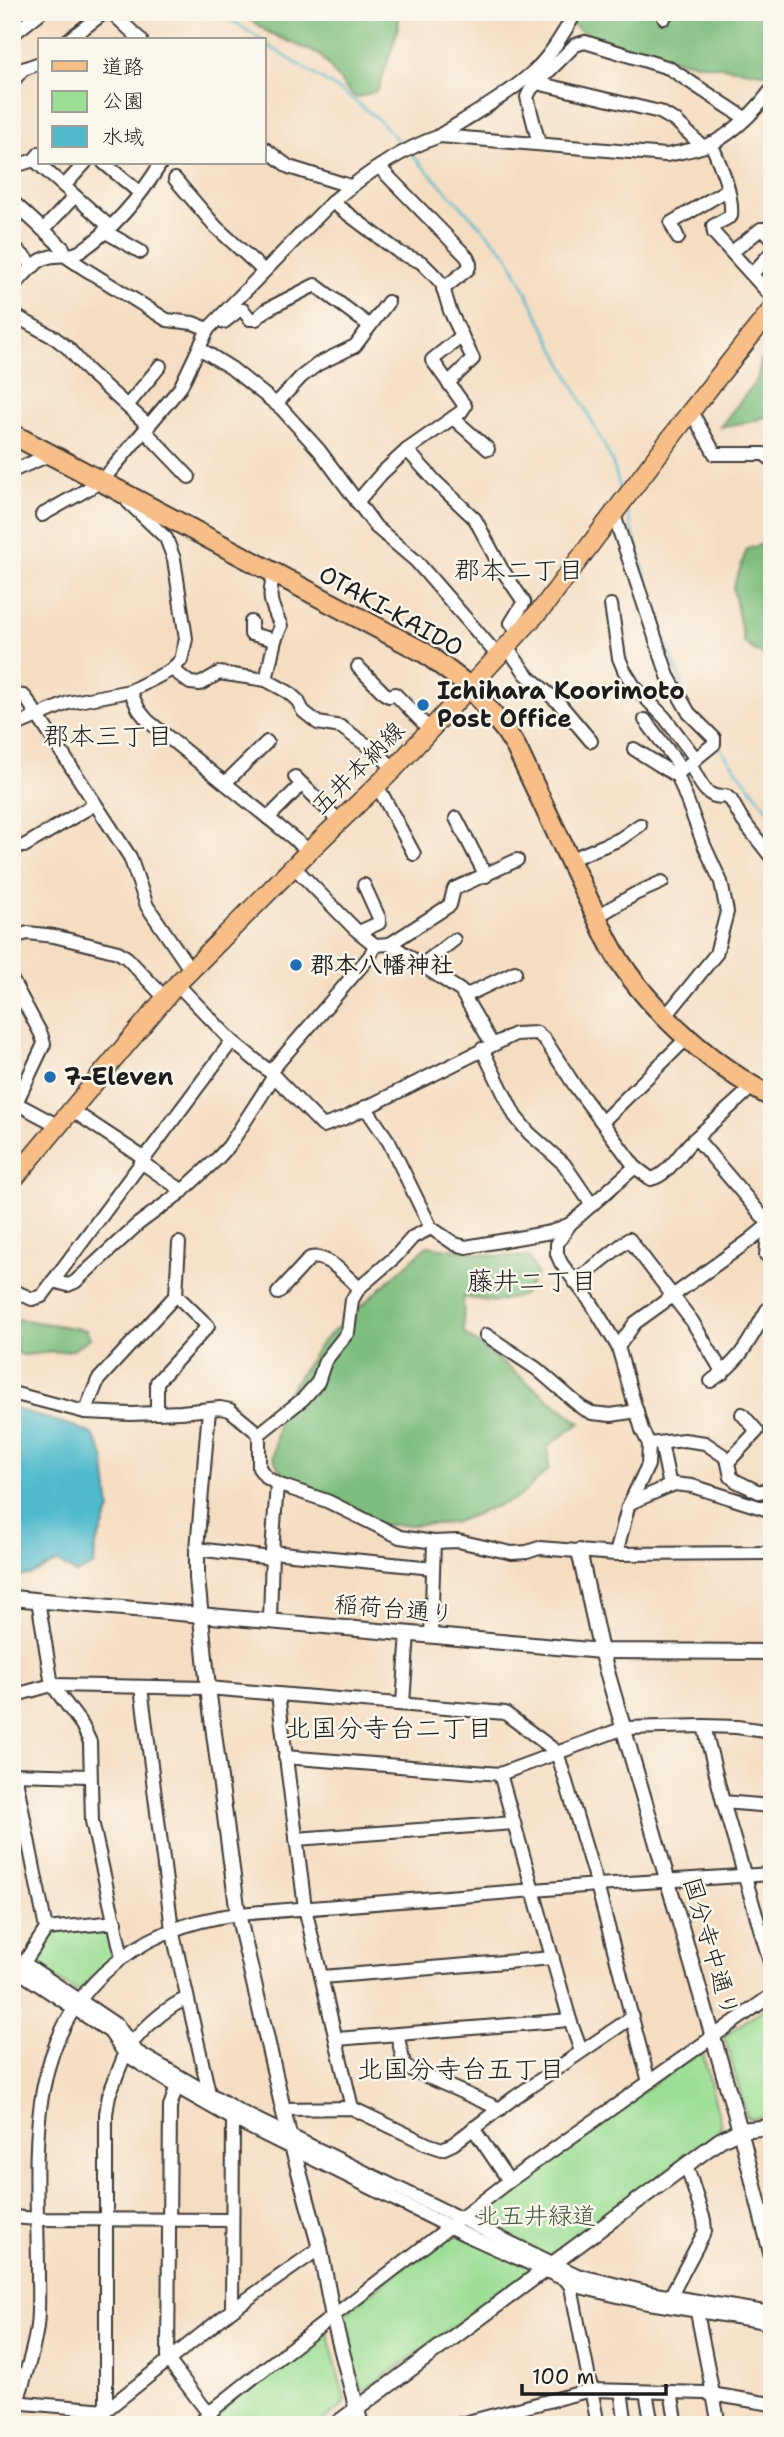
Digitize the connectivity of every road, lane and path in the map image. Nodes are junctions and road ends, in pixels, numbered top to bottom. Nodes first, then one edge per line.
1 (41, 12) edge
2 (105, 12) edge
3 (111, 12) edge
4 (576, 12) edge
5 (567, 19) edge
6 (12, 35) edge
7 (71, 38) edge
8 (139, 38) edge
9 (38, 64) edge
10 (12, 82) edge
11 (537, 83) junction
12 (770, 95) edge
13 (745, 118) junction
14 (440, 136) junction
15 (539, 144) junction
16 (706, 145) junction
17 (266, 150) edge
18 (37, 156) edge
19 (44, 164) edge
20 (84, 164) edge
21 (105, 164) edge
22 (160, 164) edge
23 (12, 167) edge
24 (379, 167) junction
25 (175, 179) dead end
26 (64, 186) junction
27 (351, 186) junction
28 (727, 190) junction
29 (140, 193) junction
30 (75, 196) junction
31 (12, 201) edge
32 (332, 202) junction
33 (106, 228) junction
34 (43, 230) junction
35 (678, 238) dead end
36 (772, 238) edge
37 (12, 245) edge
38 (772, 251) edge
39 (141, 252) dead end
40 (732, 252) junction
41 (67, 257) junction
42 (34, 266) junction
43 (264, 271) junction
44 (752, 274) junction
45 (12, 288) edge
46 (443, 289) junction
47 (772, 297) edge
48 (388, 302) dead end
49 (772, 309) edge
50 (12, 314) edge
51 (370, 326) junction
52 (208, 328) junction
53 (462, 336) junction
54 (200, 349) junction
55 (160, 366) dead end
56 (448, 383) junction
57 (276, 404) junction
58 (127, 406) junction
59 (691, 411) junction
60 (453, 418) junction
61 (147, 428) junction
62 (12, 434) edge
63 (488, 449) dead end
64 (407, 450) junction
65 (52, 454) junction
66 (772, 460) edge
67 (12, 471) edge
68 (189, 477) dead end
69 (109, 485) junction
70 (357, 502) junction
71 (43, 515) dead end
72 (614, 515) junction
73 (274, 575) junction
74 (611, 605) dead end
75 (251, 622) dead end
76 (520, 633) junction
77 (275, 640) junction
78 (503, 652) junction
79 (358, 667) dead end
80 (173, 669) junction
81 (266, 680) junction
82 (470, 687) junction
83 (130, 691) junction
84 (12, 695) edge
85 (38, 717) junction
86 (645, 720) dead end
87 (12, 727) edge
88 (430, 730) junction
89 (591, 741) dead end
90 (267, 742) dead end
91 (634, 749) dead end
92 (686, 767) junction
93 (394, 769) junction
94 (225, 783) junction
95 (377, 785) junction
96 (95, 804) junction
97 (268, 818) junction
98 (456, 818) dead end
99 (339, 821) junction
100 (640, 825) dead end
101 (24, 846) dead end
102 (309, 851) junction
103 (414, 854) dead end
104 (772, 858) edge
105 (516, 860) dead end
106 (569, 860) junction
107 (293, 866) junction
108 (485, 876) junction
109 (662, 882) dead end
110 (364, 885) dead end
111 (596, 917) junction
112 (359, 932) junction
113 (12, 937) edge
114 (454, 940) dead end
115 (390, 944) junction
116 (375, 946) junction
117 (423, 964) junction
118 (192, 972) junction
119 (515, 972) dead end
120 (12, 980) edge
121 (177, 984) junction
122 (465, 996) junction
123 (165, 998) junction
124 (666, 1016) junction
125 (688, 1037) junction
126 (232, 1041) junction
127 (487, 1047) junction
128 (272, 1074) junction
129 (752, 1087) junction
130 (772, 1097) edge
131 (14, 1102) edge
132 (365, 1107) junction
133 (70, 1109) junction
134 (602, 1122) junction
135 (57, 1125) junction
136 (696, 1138) junction
137 (142, 1160) junction
138 (635, 1167) junction
139 (12, 1181) edge
140 (183, 1191) junction
141 (592, 1205) junction
142 (770, 1223) edge
143 (570, 1224) junction
144 (431, 1228) junction
145 (750, 1240) junction
146 (179, 1244) dead end
147 (769, 1258) edge
148 (53, 1282) junction
149 (575, 1282) junction
150 (359, 1288) junction
151 (12, 1290) edge
152 (278, 1293) dead end
153 (176, 1295) junction
154 (673, 1295) junction
155 (772, 1306) edge
156 (486, 1335) dead end
157 (618, 1347) junction
158 (723, 1373) junction
159 (711, 1381) dead end
160 (12, 1393) edge
161 (209, 1410) junction
162 (85, 1412) junction
163 (637, 1412) junction
164 (157, 1413) junction
165 (742, 1414) dead end
166 (259, 1434) junction
167 (655, 1443) junction
168 (728, 1462) junction
169 (277, 1484) junction
170 (670, 1486) junction
171 (772, 1488) edge
172 (630, 1503) junction
173 (772, 1511) edge
174 (434, 1542) junction
175 (197, 1549) junction
176 (579, 1551) junction
177 (772, 1553) edge
178 (616, 1554) junction
179 (272, 1555) junction
180 (433, 1568) junction
181 (12, 1598) edge
182 (38, 1600) junction
183 (201, 1614) junction
184 (270, 1621) junction
185 (408, 1633) junction
186 (431, 1635) junction
187 (601, 1651) junction
188 (772, 1652) edge
189 (52, 1685) junction
190 (141, 1687) junction
191 (208, 1688) junction
192 (278, 1694) junction
193 (12, 1696) edge
194 (403, 1703) junction
195 (704, 1726) junction
196 (624, 1728) junction
197 (772, 1732) edge
198 (557, 1752) junction
199 (285, 1757) junction
200 (13, 1774) edge
201 (500, 1774) junction
202 (89, 1776) junction
203 (723, 1802) junction
204 (772, 1806) edge
205 (514, 1823) junction
206 (296, 1839) junction
207 (772, 1874) edge
208 (746, 1875) junction
209 (669, 1880) junction
210 (597, 1885) junction
211 (533, 1890) junction
212 (305, 1908) junction
213 (238, 1914) junction
214 (116, 1922) junction
215 (47, 1929) junction
216 (172, 1929) junction
217 (122, 1958) junction
218 (552, 1958) junction
219 (17, 1966) edge
220 (772, 1969) edge
221 (322, 1977) junction
222 (12, 1981) edge
223 (772, 1996) edge
224 (187, 1998) junction
225 (77, 2004) junction
226 (631, 2018) junction
227 (570, 2020) junction
228 (397, 2034) junction
229 (713, 2038) junction
230 (337, 2039) junction
231 (128, 2049) junction
232 (581, 2052) junction
233 (178, 2081) junction
234 (649, 2082) junction
235 (209, 2092) junction
236 (352, 2108) junction
237 (284, 2109) junction
238 (500, 2109) junction
239 (233, 2119) junction
240 (772, 2127) edge
241 (473, 2128) junction
242 (740, 2130) junction
243 (289, 2135) junction
244 (294, 2150) junction
245 (686, 2164) junction
246 (509, 2181) junction
247 (12, 2217) edge
248 (38, 2219) junction
249 (106, 2219) junction
250 (170, 2220) junction
251 (232, 2220) junction
252 (454, 2222) junction
253 (320, 2248) junction
254 (772, 2257) edge
255 (548, 2267) junction
256 (567, 2281) junction
257 (670, 2297) junction
258 (232, 2309) junction
259 (697, 2312) junction
260 (772, 2313) edge
261 (333, 2317) junction
262 (772, 2323) edge
263 (168, 2360) junction
264 (591, 2390) junction
265 (621, 2391) junction
266 (646, 2392) junction
267 (671, 2392) junction
268 (714, 2395) junction
269 (772, 2404) edge
270 (14, 2406) edge
271 (106, 2410) junction
272 (356, 2410) junction
273 (209, 2414) junction
274 (198, 2425) edge
275 (335, 2425) edge
276 (360, 2425) edge
277 (456, 2425) edge
278 (598, 2425) edge
279 (626, 2425) edge
280 (652, 2425) edge
281 (677, 2425) edge
282 (719, 2425) edge

1 - 6 street
2 - 7 street
3 - 8 street
4 - 5 street
5 - 14 street
9 - 10 street
11 - 13 street
11 - 15 street
11 - 16 street
12 - 13 street
13 - 16 street
14 - 15 street
14 - 24 street
15 - 16 street
16 - 28 street
17 - 27 street
18 - 23 street
19 - 26 street
20 - 26 street
21 - 29 street
22 - 29 street
24 - 27 street
24 - 46 street
25 - 43 street
26 - 30 street
27 - 32 street
28 - 35 street
28 - 40 street
29 - 33 street
30 - 33 street
30 - 34 street
31 - 34 street
32 - 43 street
32 - 46 street
33 - 39 street
33 - 41 street
34 - 41 street
36 - 40 street
37 - 42 street
38 - 44 street
40 - 44 street
41 - 42 street
41 - 52 street
42 - 45 street
43 - 52 street
44 - 47 street
46 - 53 street
48 - 51 street
49 - 59 main road, 五井本納線
50 - 58 street
51 - 54 street
51 - 57 street
52 - 54 street
53 - 56 street
53 - 56 street
54 - 57 street
54 - 61 street
55 - 58 street
56 - 60 street
57 - 70 street
58 - 61 street
59 - 66 street
59 - 72 main road, 五井本納線
60 - 63 street
60 - 64 street
61 - 68 street
61 - 69 street
62 - 65 highway, OTAKI-KAIDO
64 - 70 street
64 - 76 street
65 - 67 street
65 - 69 highway, OTAKI-KAIDO
69 - 71 street
69 - 73 highway, OTAKI-KAIDO
69 - 80 street
70 - 78 street
72 - 76 main road, 五井本納線
72 - 92 street
73 - 77 street
73 - 82 highway, OTAKI-KAIDO
74 - 92 street
75 - 77 street
76 - 78 main road, 五井本納線
77 - 81 street
78 - 82 main road, 五井本納線
78 - 89 street
79 - 88 street
80 - 81 street
80 - 83 street
81 - 93 street
82 - 88 main road, 五井本納線
82 - 106 highway, OTAKI-KAIDO
83 - 85 street
83 - 94 street
84 - 85 street
85 - 87 street
85 - 96 street
86 - 92 street
88 - 93 main road, 五井本納線
90 - 94 street
91 - 92 street
92 - 104 street
92 - 124 street
93 - 95 main road, 五井本納線
94 - 97 street
95 - 99 main road, 五井本納線
95 - 103 street
96 - 101 street
96 - 118 street
97 - 99 street
97 - 102 street
98 - 108 street
99 - 102 main road, 五井本納線
100 - 106 street
102 - 107 main road, 五井本納線
105 - 108 street
106 - 111 highway, OTAKI-KAIDO
107 - 112 street
107 - 118 main road, 五井本納線
108 - 115 street
109 - 111 street
110 - 112 street
111 - 124 highway, OTAKI-KAIDO
112 - 116 street
113 - 123 street
114 - 117 street
115 - 116 street
115 - 117 street
116 - 128 street
117 - 122 street
118 - 121 main road, 五井本納線
119 - 122 street
120 - 131 street
121 - 123 main road, 五井本納線
121 - 126 street
122 - 127 street
123 - 133 main road, 五井本納線
124 - 125 highway, OTAKI-KAIDO
125 - 129 highway, OTAKI-KAIDO
125 - 134 street
126 - 128 street
126 - 137 street
127 - 132 street
127 - 134 street
127 - 141 street
128 - 132 street
128 - 140 street
129 - 130 highway, OTAKI-KAIDO
129 - 136 street
131 - 135 street
132 - 144 street
133 - 135 main road, 五井本納線
133 - 137 street
134 - 138 street
135 - 139 main road, 五井本納線
136 - 138 street
136 - 142 street
137 - 140 street
137 - 148 street
138 - 141 street
140 - 148 street
141 - 143 street
142 - 145 street
142 - 147 street
143 - 144 street
143 - 149 street
144 - 150 street
145 - 147 street
145 - 154 street
146 - 153 street
148 - 151 street
149 - 154 street
149 - 157 street
150 - 152 street
150 - 166 street
153 - 162 street
153 - 164 street
154 - 157 street
154 - 158 street
155 - 158 street
156 - 163 street
157 - 163 street
158 - 159 street
160 - 162 street
161 - 164 street
161 - 166 street
161 - 175 street
162 - 164 street
163 - 167 street
165 - 168 street
166 - 169 street
167 - 168 street
167 - 170 street
167 - 172 street
168 - 171 street
169 - 174 street
169 - 179 street
170 - 172 street
170 - 173 street
172 - 178 street
174 - 176 street
174 - 180 street
175 - 179 street
175 - 183 street
176 - 178 street
176 - 187 street, 国分寺中通り
177 - 178 street
179 - 180 street
179 - 184 street
180 - 186 street
181 - 182 street, 稲荷台通り
182 - 183 street, 稲荷台通り
182 - 189 street
183 - 184 street, 稲荷台通り
183 - 191 street
184 - 185 street, 稲荷台通り
185 - 186 street, 稲荷台通り
185 - 194 street
186 - 187 street, 稲荷台通り
187 - 188 street, 稲荷台通り
187 - 196 street, 国分寺中通り
189 - 190 street
189 - 193 street
189 - 202 street
190 - 191 street
190 - 216 street
191 - 192 street
191 - 213 street
192 - 194 street
192 - 199 street
194 - 198 street
195 - 196 street
195 - 197 street
195 - 203 street
196 - 198 street
196 - 209 street, 国分寺中通り
198 - 201 street
198 - 210 street
199 - 201 street
199 - 206 street
200 - 202 street
200 - 215 street
201 - 205 street
202 - 214 street
203 - 204 street
203 - 208 street
205 - 206 street
205 - 211 street
206 - 212 street
207 - 208 street
208 - 209 street
208 - 220 street
209 - 210 street
209 - 229 street, 国分寺中通り
210 - 211 street
210 - 226 street
211 - 212 street
211 - 218 street
212 - 213 street
212 - 221 street
213 - 216 street
213 - 237 street
214 - 215 street
214 - 217 street
215 - 219 street
216 - 217 street
216 - 224 street
217 - 225 street
218 - 221 street
218 - 227 street
219 - 222 street
219 - 225 street
221 - 230 street
223 - 229 street
224 - 231 street
224 - 235 street
225 - 231 street
225 - 248 street
226 - 232 street
226 - 234 street
227 - 228 street
227 - 232 street
228 - 230 street
228 - 238 street
229 - 234 street
229 - 242 street, 国分寺中通り
230 - 236 street
231 - 233 street
231 - 249 street
232 - 238 street
233 - 235 street
233 - 239 street
233 - 250 street
234 - 246 street
235 - 243 street
236 - 237 street
236 - 241 street
237 - 243 street
238 - 241 street
239 - 244 street
239 - 251 street
240 - 242 street
241 - 246 street
242 - 245 street
242 - 254 street, 国分寺中通り
243 - 244 street
243 - 252 street
244 - 252 street
244 - 253 street
245 - 255 street
245 - 257 street
246 - 252 street
247 - 248 street
248 - 249 street
248 - 270 street
249 - 250 street
249 - 271 street
250 - 251 street
250 - 263 street
251 - 258 street
252 - 255 street
252 - 261 street
253 - 258 street
253 - 261 street
255 - 256 street
255 - 257 street
255 - 272 street
256 - 259 street
256 - 264 street
257 - 260 street
258 - 263 street
259 - 262 street
259 - 268 street
261 - 272 street
261 - 273 street
263 - 271 street
263 - 273 street
264 - 265 street
264 - 277 street
264 - 278 street
265 - 266 street
265 - 279 street
266 - 267 street
266 - 280 street
267 - 268 street
267 - 281 street
268 - 269 street
268 - 282 street
270 - 271 street
272 - 275 street
272 - 276 street
273 - 274 street

